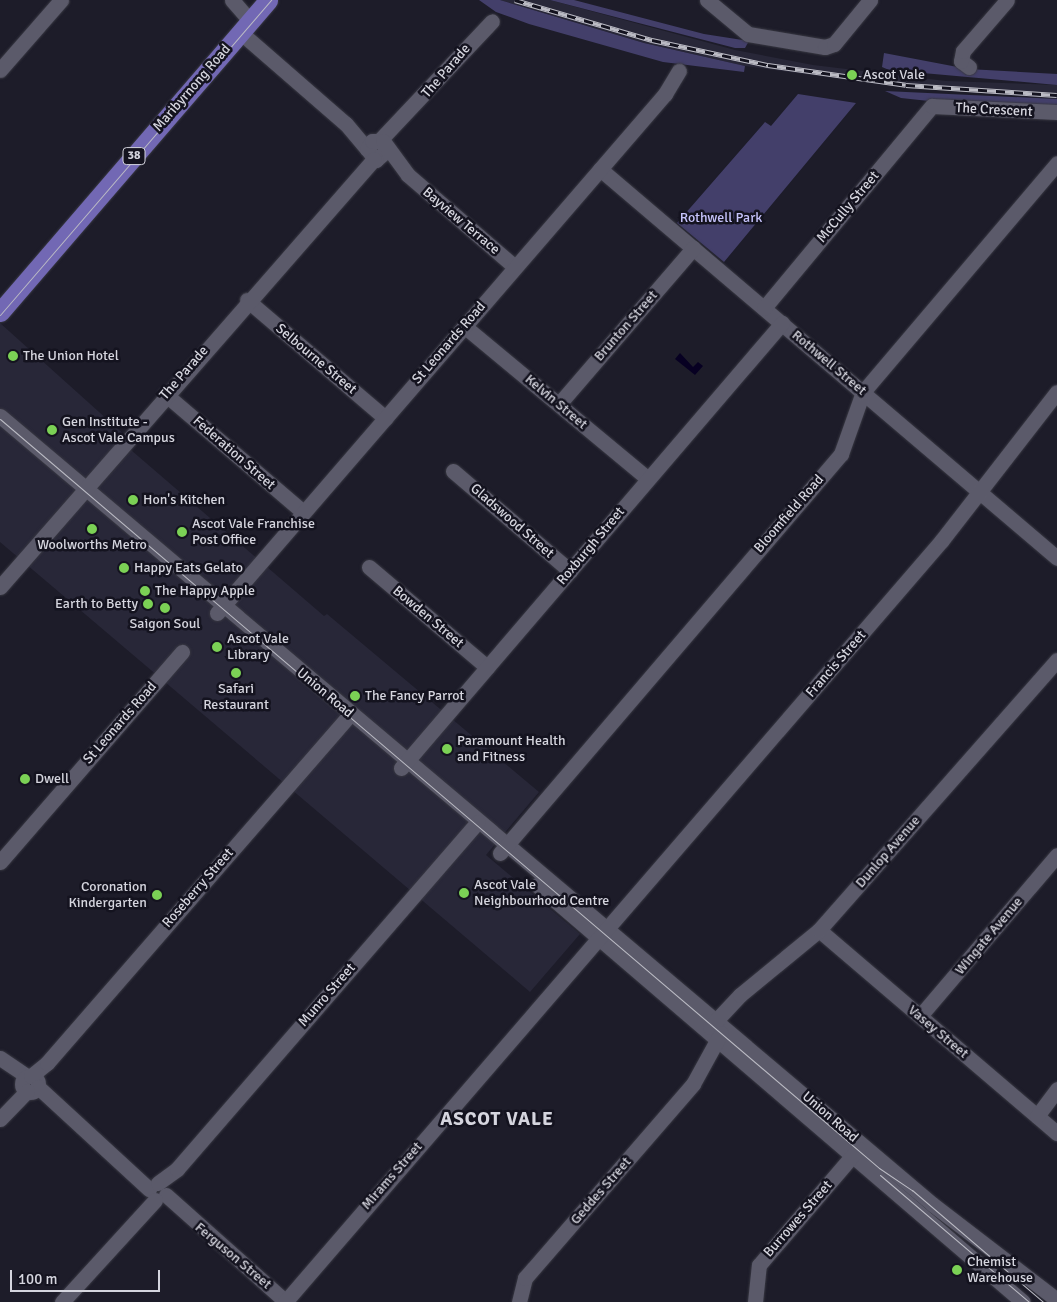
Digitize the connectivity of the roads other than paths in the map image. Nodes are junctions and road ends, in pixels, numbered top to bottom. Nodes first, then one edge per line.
1 (61, 0) edge
2 (232, 0) edge
3 (268, 0) edge
4 (707, 0) edge
5 (870, 0) edge
6 (1007, 0) edge
7 (492, 22) dead end
8 (245, 26) junction
9 (969, 67) dead end
10 (0, 70) edge
11 (679, 71) dead end
12 (932, 106) joint
13 (1057, 112) edge
14 (377, 150) junction
15 (1057, 163) edge
16 (600, 169) junction
17 (693, 248) junction
18 (515, 267) junction
19 (247, 300) junction
20 (764, 308) junction
21 (0, 312) edge
22 (782, 323) junction
23 (464, 326) junction
24 (863, 392) junction
25 (1057, 392) edge
26 (165, 394) junction
27 (558, 404) junction
28 (0, 416) edge
29 (384, 418) junction
30 (0, 428) edge
31 (453, 471) dead end
32 (648, 479) junction
33 (82, 491) junction
34 (982, 492) junction
35 (303, 512) junction
36 (1057, 558) edge
37 (369, 568) dead end
38 (570, 571) junction
39 (0, 587) edge
40 (220, 610) junction
41 (182, 652) dead end
42 (1057, 660) edge
43 (487, 667) junction
44 (347, 718) junction
45 (403, 766) junction
46 (475, 826) junction
47 (503, 850) junction
48 (1057, 855) edge
49 (0, 862) edge
50 (819, 930) junction
51 (602, 934) junction
52 (920, 1016) junction
53 (716, 1029) junction
54 (738, 1048) junction
55 (4, 1061) edge
56 (30, 1084) junction
57 (693, 1084) junction
58 (1057, 1089) edge
59 (1037, 1116) junction
60 (0, 1118) edge
61 (1057, 1133) edge
62 (857, 1150) junction
63 (157, 1192) junction
64 (927, 1210) junction
65 (1057, 1300) edge
66 (285, 1301) edge
67 (62, 1302) edge
68 (520, 1302) edge
69 (755, 1302) edge
70 (1023, 1302) edge

1 - 10 street
2 - 8 street, Bayview Terrace
3 - 8 main road, Maribyrnong Road / 38
4 - 5 street
6 - 9 street
7 - 14 street, The Parade
8 - 14 street, Bayview Terrace
8 - 21 main road, Maribyrnong Road / 38
11 - 16 street, St Leonards Road
12 - 13 street, The Crescent
12 - 20 street, McCully Street
14 - 18 street, Bayview Terrace
14 - 19 street, The Parade
15 - 24 street, Bloomfield Road
16 - 17 street, Rothwell Street
16 - 18 street, St Leonards Road
17 - 20 street, Rothwell Street
17 - 27 street, Brunton Street
18 - 23 street, St Leonards Road
19 - 26 street, The Parade
19 - 29 street, Selbourne Street
20 - 22 street, Rothwell Street
22 - 24 street, Rothwell Street
22 - 32 street, Roxburgh Street
23 - 27 street, Kelvin Street
23 - 29 street, St Leonards Road
24 - 34 street, Rothwell Street
24 - 47 street, Bloomfield Road
25 - 34 street, Francis Street
26 - 33 street, The Parade
26 - 35 street, Federation Street
27 - 32 street, Kelvin Street
28 - 33 street, Union Road
29 - 35 street, St Leonards Road
30 - 33 street, Union Road
31 - 38 street, Gladswood Street
32 - 38 street, Roxburgh Street
33 - 39 street, The Parade
33 - 40 street, Union Road
34 - 36 street, Rothwell Street
34 - 51 street, Francis Street
35 - 40 street, St Leonards Road
37 - 43 street, Bowden Street
38 - 43 street, Roxburgh Street
40 - 44 street, Union Road
41 - 49 street, St Leonards Road
42 - 50 street, Dunlop Avenue
43 - 45 street, Roxburgh Street
44 - 45 street, Union Road
44 - 56 street, Roseberry Street
45 - 46 street, Union Road
46 - 47 street, Union Road
46 - 63 street, Munro Street
47 - 51 street, Union Road
48 - 52 street, Wingate Avenue
50 - 52 street, Vasey Street
50 - 53 street, Dunlop Avenue
51 - 53 street, Union Road
51 - 66 street, Mirams Street
52 - 59 street, Vasey Street
53 - 54 street, Union Road
53 - 57 street, Geddes Street
54 - 57 street, Geddes Street
54 - 62 street, Union Road
55 - 56 street, Ferguson Street
56 - 60 street, Roseberry Street
56 - 63 street, Ferguson Street
57 - 68 street, Geddes Street
58 - 59 street
59 - 61 street, Vasey Street
62 - 64 street, Union Road
62 - 69 street, Burrowes Street
63 - 66 street, Ferguson Street
63 - 67 street, Munro Street
64 - 65 street, Union Road
64 - 70 street, Union Road

